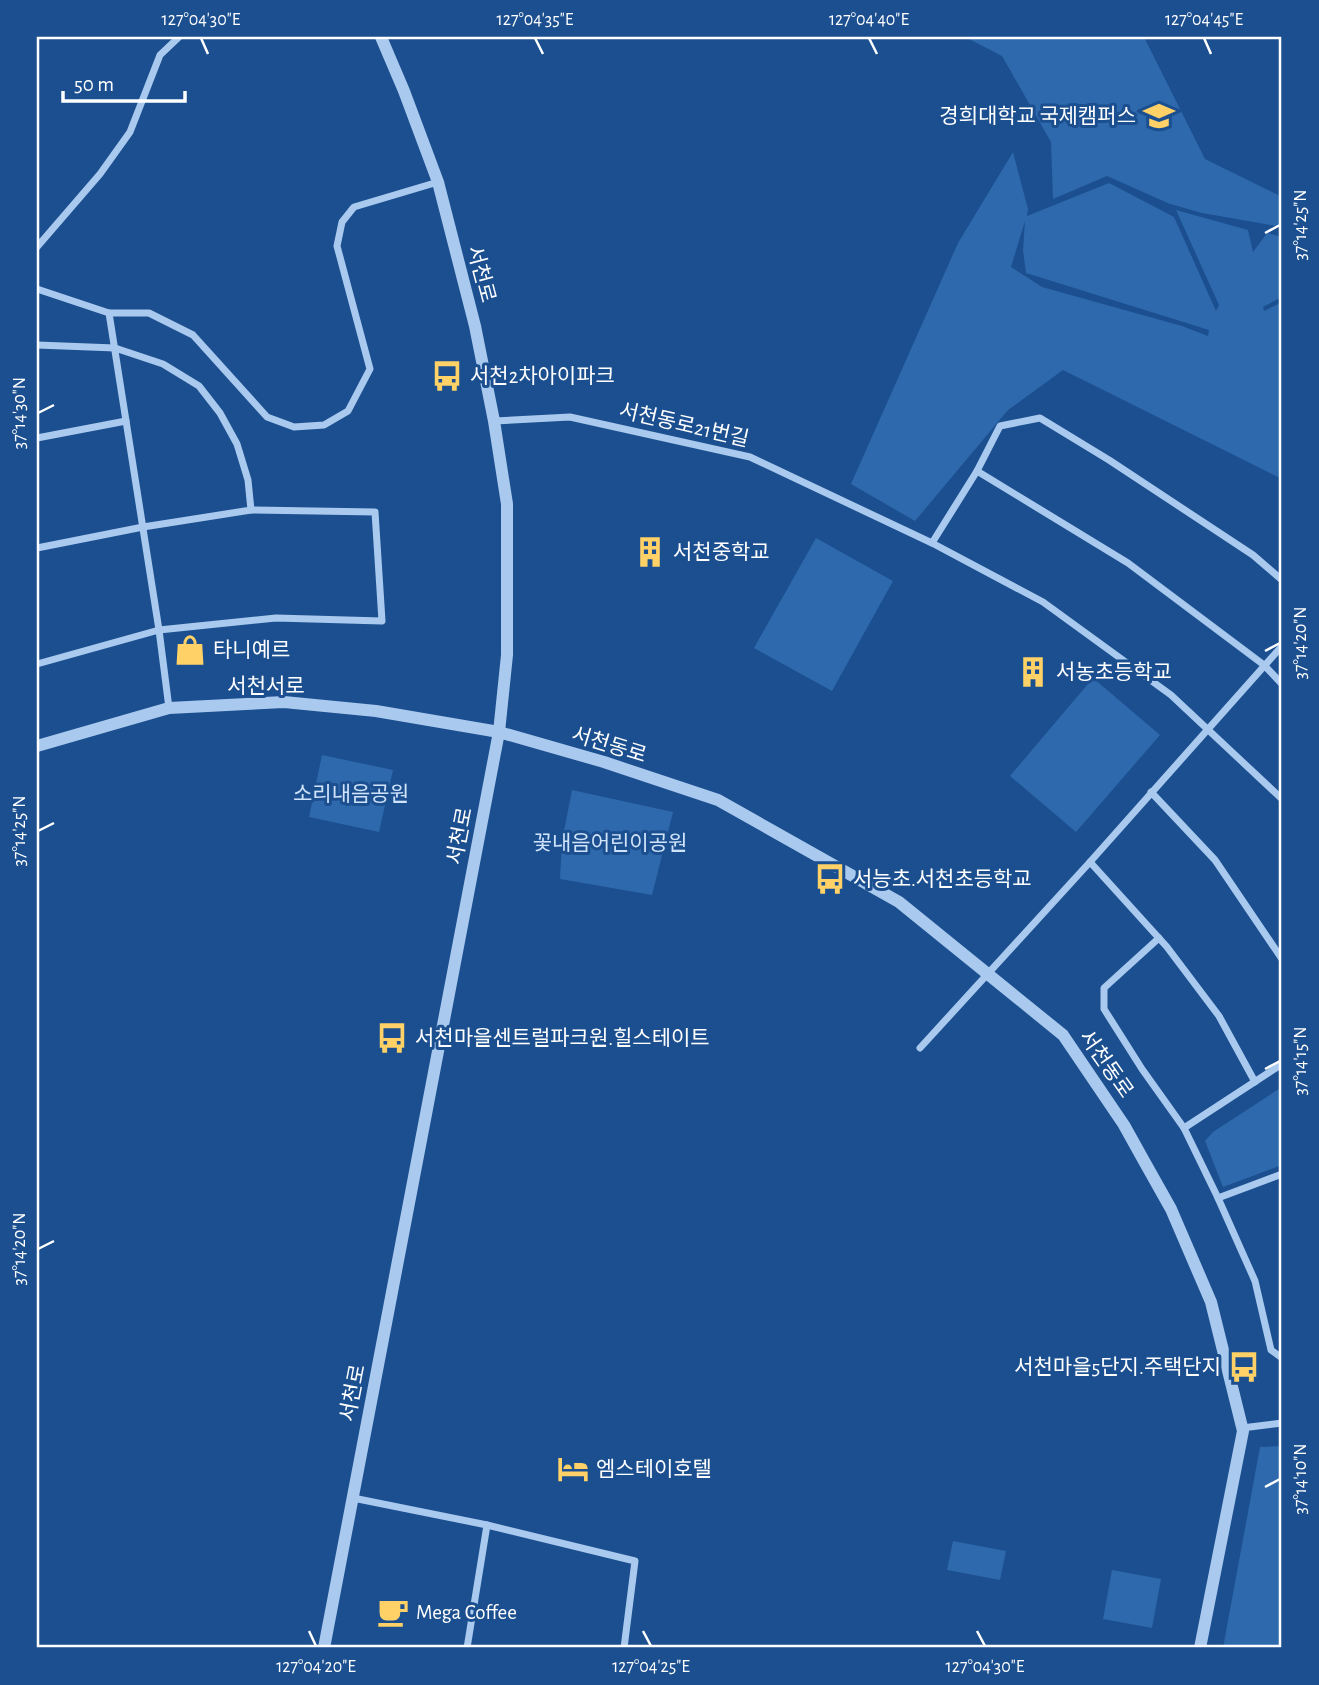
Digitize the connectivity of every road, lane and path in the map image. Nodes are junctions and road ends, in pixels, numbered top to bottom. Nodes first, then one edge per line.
1 (179, 37) edge
2 (381, 37) edge
3 (438, 182) junction
4 (37, 247) edge
5 (37, 289) edge
6 (109, 313) junction
7 (37, 345) edge
8 (115, 348) junction
9 (126, 421) junction
10 (494, 421) junction
11 (37, 438) edge
12 (976, 471) junction
13 (251, 510) junction
14 (143, 527) junction
15 (932, 544) junction
16 (37, 548) edge
17 (1282, 580) edge
18 (159, 630) junction
19 (1282, 646) edge
20 (37, 664) edge
21 (1264, 666) junction
22 (1282, 684) edge
23 (169, 708) junction
24 (1208, 729) junction
25 (499, 732) junction
26 (37, 746) edge
27 (1151, 792) junction
28 (1282, 799) edge
29 (1090, 862) junction
30 (1159, 938) junction
31 (1282, 959) edge
32 (988, 973) junction
33 (920, 1048) dead end
34 (1282, 1064) edge
35 (1255, 1082) junction
36 (1184, 1128) junction
37 (1282, 1174) edge
38 (1218, 1198) junction
39 (1282, 1358) edge
40 (1282, 1423) edge
41 (1242, 1428) junction
42 (353, 1498) junction
43 (487, 1525) junction
44 (324, 1648) edge
45 (467, 1648) edge
46 (624, 1648) edge
47 (1200, 1648) edge

1 - 4 street
2 - 3 street, 서천로
3 - 6 street
3 - 10 street, 서천로
5 - 6 street
6 - 8 street
7 - 8 street
8 - 9 street
8 - 13 street
9 - 11 street
9 - 14 street
10 - 15 street, 서천동로21번길
10 - 25 street, 서천로
12 - 15 street
12 - 17 street
12 - 21 street
13 - 14 street
13 - 18 street
14 - 16 street
14 - 18 street
15 - 24 street, 서천동로21번길
18 - 20 street
18 - 23 street
19 - 21 street
21 - 22 street
21 - 24 street
23 - 25 street, 서천서로
23 - 26 street, 서천서로
24 - 27 street
24 - 28 street, 서천동로21번길
25 - 32 street, 서천동로
25 - 42 street, 서천로
27 - 29 street
27 - 31 street
29 - 30 street
29 - 32 street
30 - 35 street
30 - 36 street
32 - 33 street
32 - 41 street, 서천동로
34 - 35 street
35 - 36 street
36 - 38 street
37 - 38 street
38 - 39 street
40 - 41 street
41 - 47 street, 서천동로
42 - 43 street
42 - 44 street, 서천로
43 - 45 street
43 - 46 street

